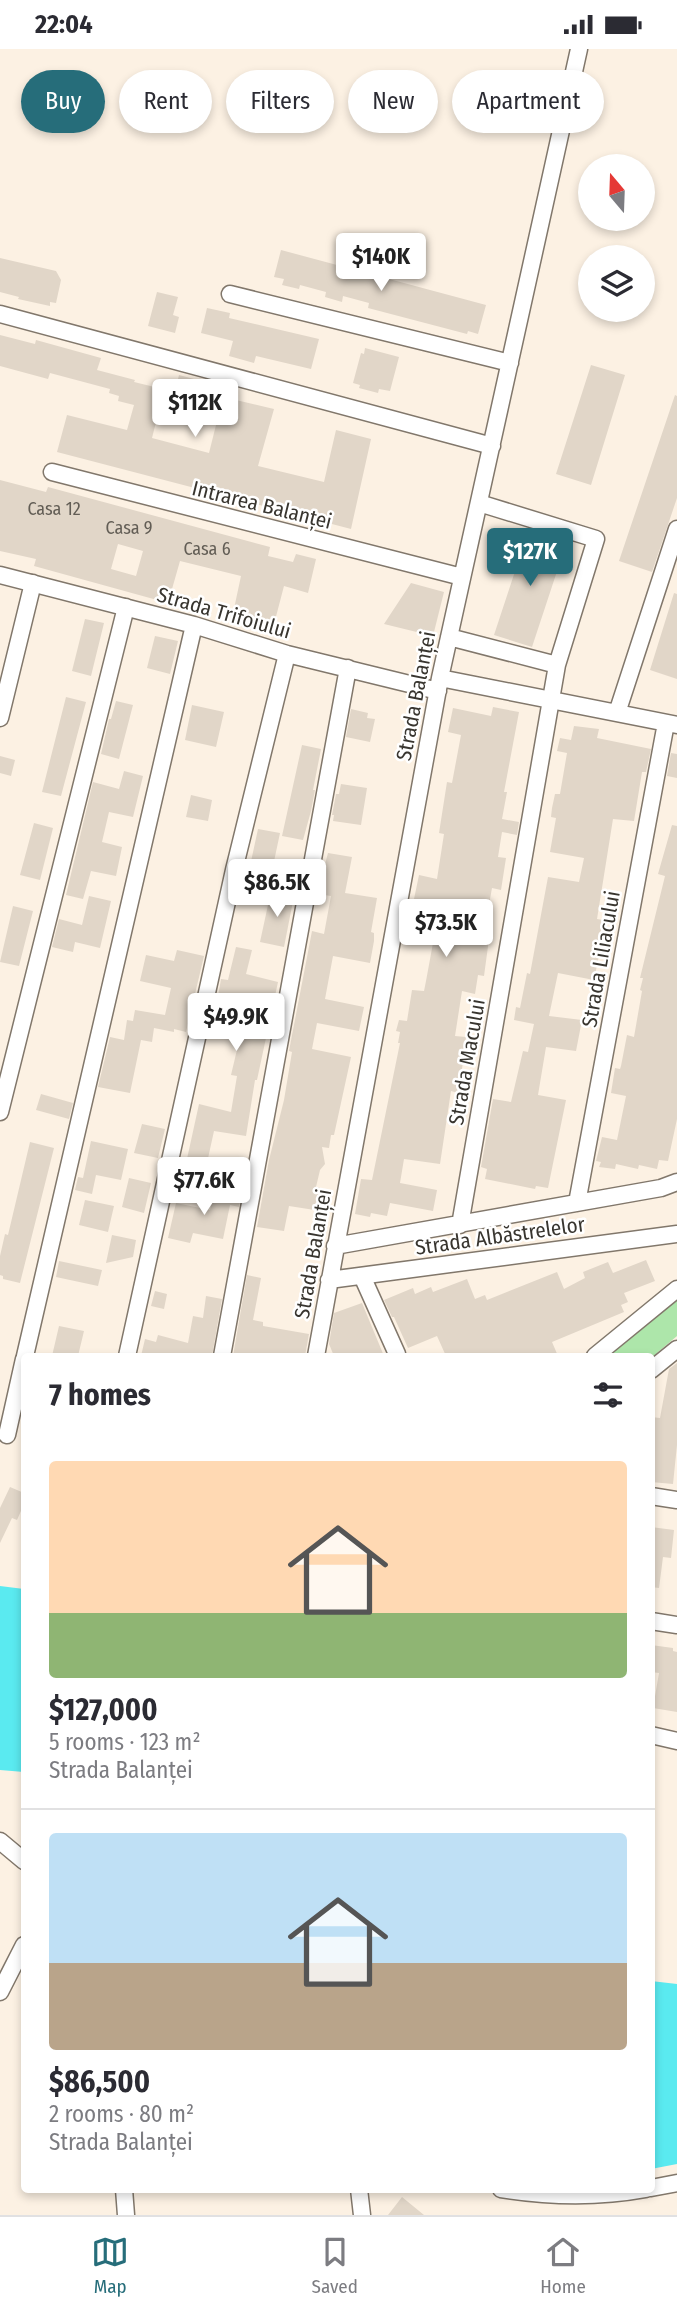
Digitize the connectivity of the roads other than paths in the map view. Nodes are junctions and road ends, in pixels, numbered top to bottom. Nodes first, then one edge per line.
1 (579, 49) edge
2 (230, 294) dead end
3 (0, 314) edge
4 (510, 363) junction
5 (492, 446) junction
6 (52, 472) dead end
7 (479, 503) junction
8 (677, 529) edge
9 (0, 575) edge
10 (462, 577) junction
11 (33, 583) junction
12 (126, 607) junction
13 (194, 625) junction
14 (449, 637) junction
15 (287, 653) junction
16 (557, 665) junction
17 (348, 668) junction
18 (439, 684) junction
19 (552, 699) junction
20 (617, 713) junction
21 (0, 718) edge
22 (671, 724) edge
23 (0, 1112) edge
24 (677, 1182) edge
25 (577, 1203) junction
26 (460, 1225) junction
27 (677, 1234) edge
28 (335, 1246) junction
29 (362, 1276) junction
30 (329, 1280) junction
31 (677, 1289) edge
32 (677, 1349) edge
33 (26, 1353) edge
34 (128, 1353) edge
35 (223, 1353) edge
36 (317, 1353) edge
37 (397, 1353) edge
38 (600, 1353) edge
39 (655, 1367) edge
40 (21, 1373) edge
41 (4, 1436) edge
42 (655, 1497) edge
43 (677, 1500) edge
44 (655, 1622) edge
45 (677, 1625) edge
46 (655, 1736) edge
47 (677, 1741) edge
48 (0, 1841) edge
49 (21, 1858) edge
50 (21, 1951) edge
51 (1, 1988) edge
52 (677, 2183) edge
53 (655, 2188) edge
54 (124, 2193) edge
55 (359, 2193) edge
56 (533, 2193) edge
57 (618, 2193) edge
58 (126, 2215) edge
59 (362, 2215) edge

1 - 4 street, Strada Balanței
2 - 4 street
3 - 5 street
4 - 5 street, Strada Balanței
5 - 7 street, Strada Balanței
6 - 10 street, Intrarea Balanței
7 - 10 street, Strada Balanței
7 - 16 street, Strada Macului
8 - 20 street
9 - 11 street, Strada Trifoiului
10 - 14 street, Strada Balanței
11 - 12 street, Strada Trifoiului
11 - 21 street
12 - 13 street, Strada Trifoiului
12 - 23 street
13 - 15 street, Strada Trifoiului
13 - 33 street
14 - 16 street
14 - 18 street, Strada Balanței
15 - 17 street, Strada Trifoiului
15 - 34 street
16 - 19 street, Strada Macului
17 - 18 street, Strada Trifoiului
17 - 35 street
18 - 19 street, Strada Trifoiului
18 - 28 street, Strada Balanței
19 - 20 street, Strada Trifoiului
19 - 26 street, Strada Macului
20 - 22 street, Strada Trifoiului
22 - 25 street, Strada Liliacului
24 - 25 street, Strada Albăstrelelor
25 - 26 street, Strada Albăstrelelor
26 - 28 street, Strada Albăstrelelor
27 - 29 street, Strada Albăstrelelor
28 - 30 street, Strada Balanței
29 - 30 street, Strada Albăstrelelor
29 - 37 street
30 - 36 street, Strada Balanței
31 - 38 street
32 - 39 street
40 - 41 street
42 - 43 street
44 - 45 street
46 - 47 street
48 - 49 street
50 - 51 street
52 - 53 street
54 - 58 street
55 - 59 street
56 - 57 street

